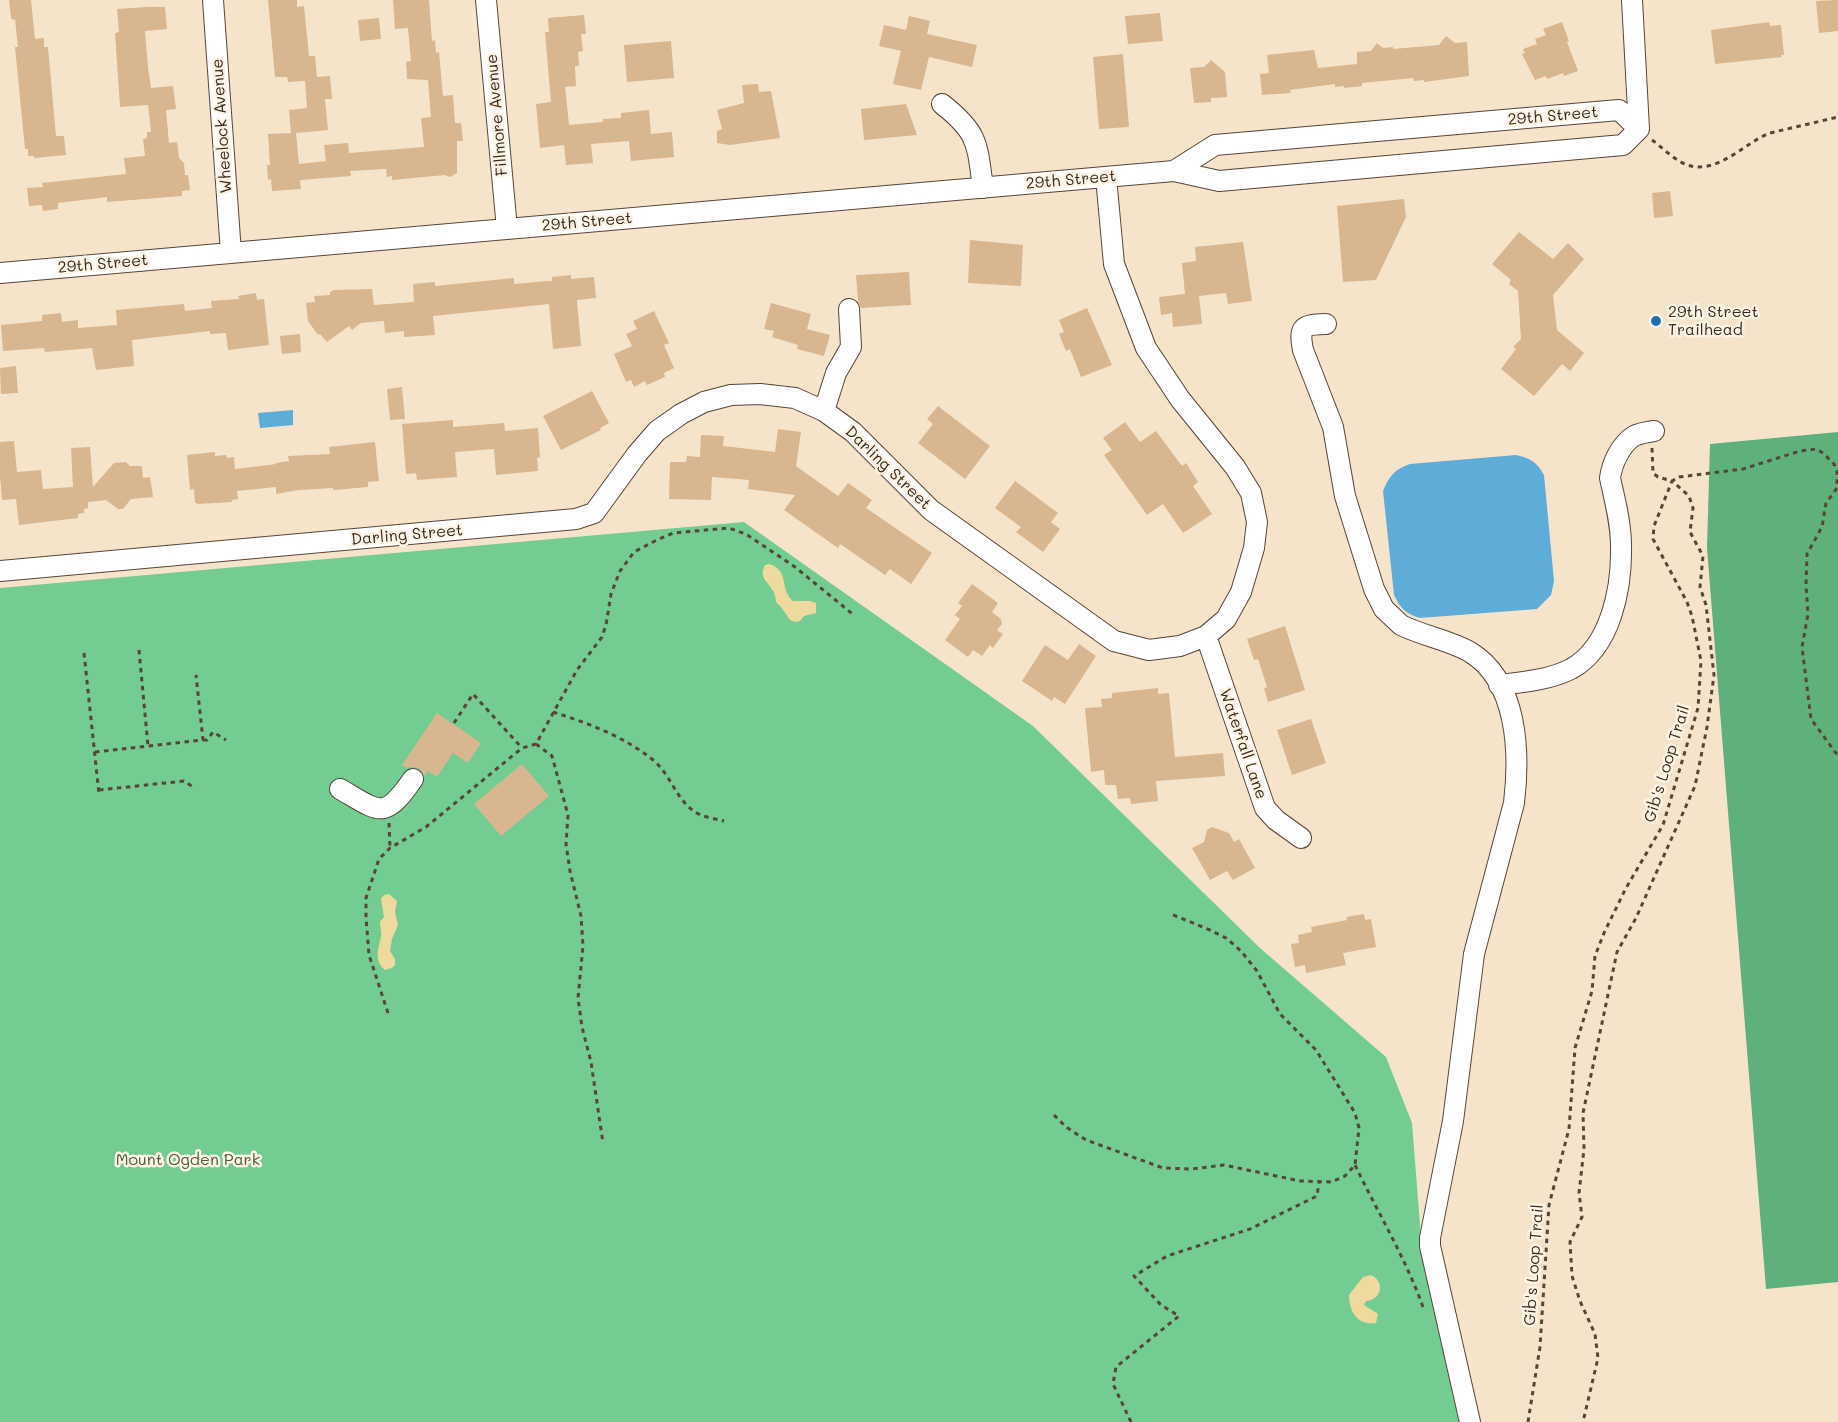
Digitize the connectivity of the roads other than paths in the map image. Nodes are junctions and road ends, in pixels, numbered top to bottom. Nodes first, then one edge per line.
1 (213, 0) edge
2 (486, 0) edge
3 (1632, 0) edge
4 (942, 104) dead end
5 (1639, 129) junction
6 (1174, 171) junction
7 (1106, 177) junction
8 (982, 188) junction
9 (507, 229) junction
10 (231, 252) junction
11 (0, 273) edge
12 (849, 309) dead end
13 (1326, 324) dead end
14 (824, 411) junction
15 (1653, 431) road end
16 (0, 571) edge
17 (1206, 636) junction
18 (1499, 685) junction
19 (413, 779) dead end
20 (340, 789) dead end
21 (1301, 838) dead end
22 (1470, 1422) edge

1 - 10 street, Wheelock Avenue
2 - 9 street, Fillmore Avenue
3 - 5 street
4 - 8 street
5 - 6 street, 29th Street
5 - 6 street, 29th Street
6 - 7 street, 29th Street
7 - 8 street, 29th Street
7 - 17 street, Darling Street
8 - 9 street, 29th Street
9 - 10 street, 29th Street
10 - 11 street, 29th Street
12 - 14 street
13 - 18 street
14 - 16 street, Darling Street
14 - 17 street, Darling Street
15 - 18 street
17 - 21 street, Waterfall Lane
18 - 22 street
19 - 20 street

